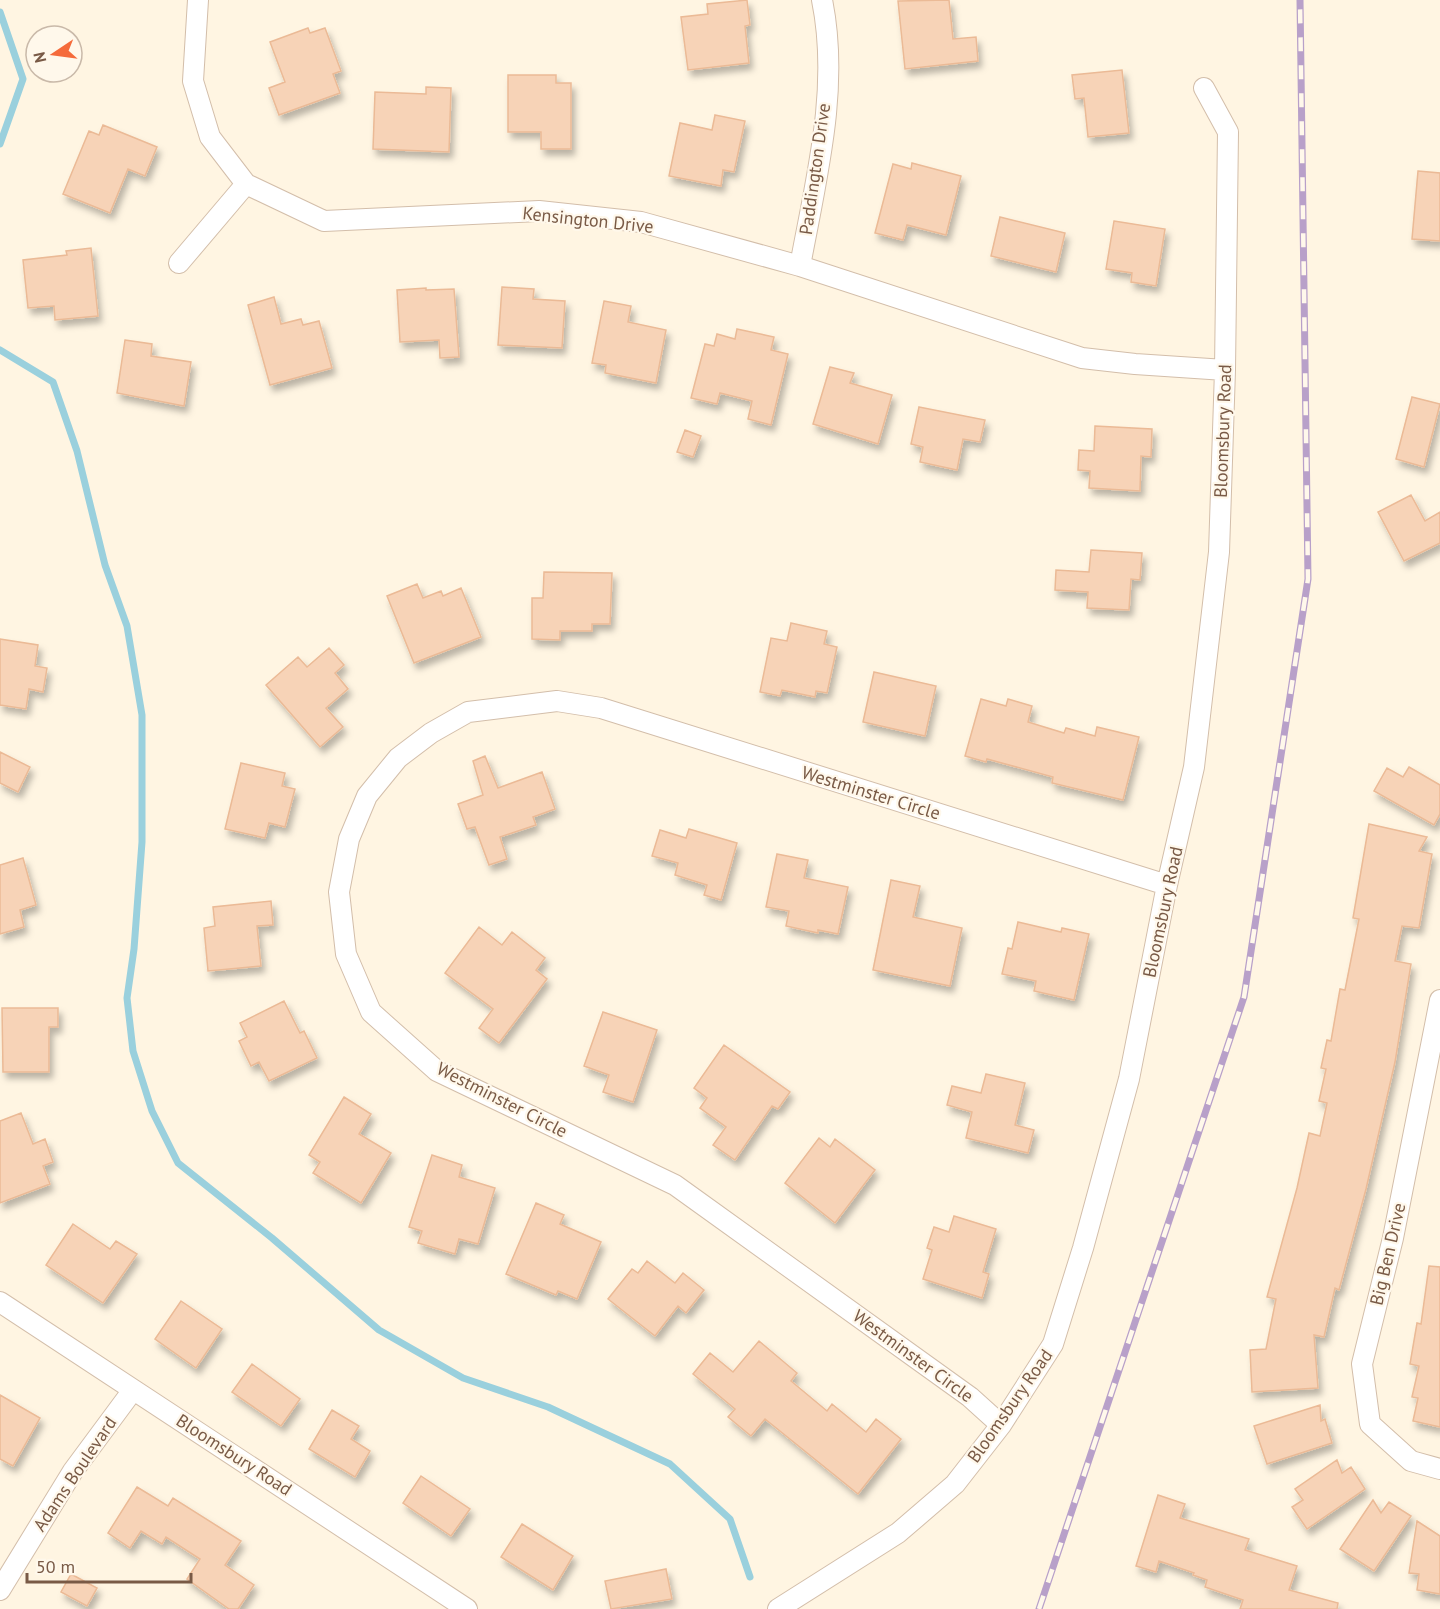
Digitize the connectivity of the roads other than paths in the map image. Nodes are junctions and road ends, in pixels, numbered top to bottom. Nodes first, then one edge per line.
1 (198, 0) edge
2 (822, 0) edge
3 (1204, 88) dead end
4 (246, 184) junction
5 (179, 263) dead end
6 (800, 266) junction
7 (1225, 370) junction
8 (1167, 885) junction
9 (1440, 1000) edge
10 (0, 1302) edge
11 (133, 1390) junction
12 (1001, 1425) junction
13 (1440, 1469) edge
14 (0, 1590) edge
15 (467, 1609) edge
16 (778, 1609) edge

1 - 4 street, Kensington Drive
2 - 6 street, Paddington Drive
3 - 7 street, Bloomsbury Road
4 - 5 street
4 - 6 street, Kensington Drive
6 - 7 street, Kensington Drive
7 - 8 street, Bloomsbury Road
8 - 12 street, Bloomsbury Road
8 - 12 street, Westminster Circle
9 - 13 street, Big Ben Drive
10 - 11 street, Bloomsbury Road
11 - 14 street, Adams Boulevard
11 - 15 street, Bloomsbury Road
12 - 16 street, Bloomsbury Road

